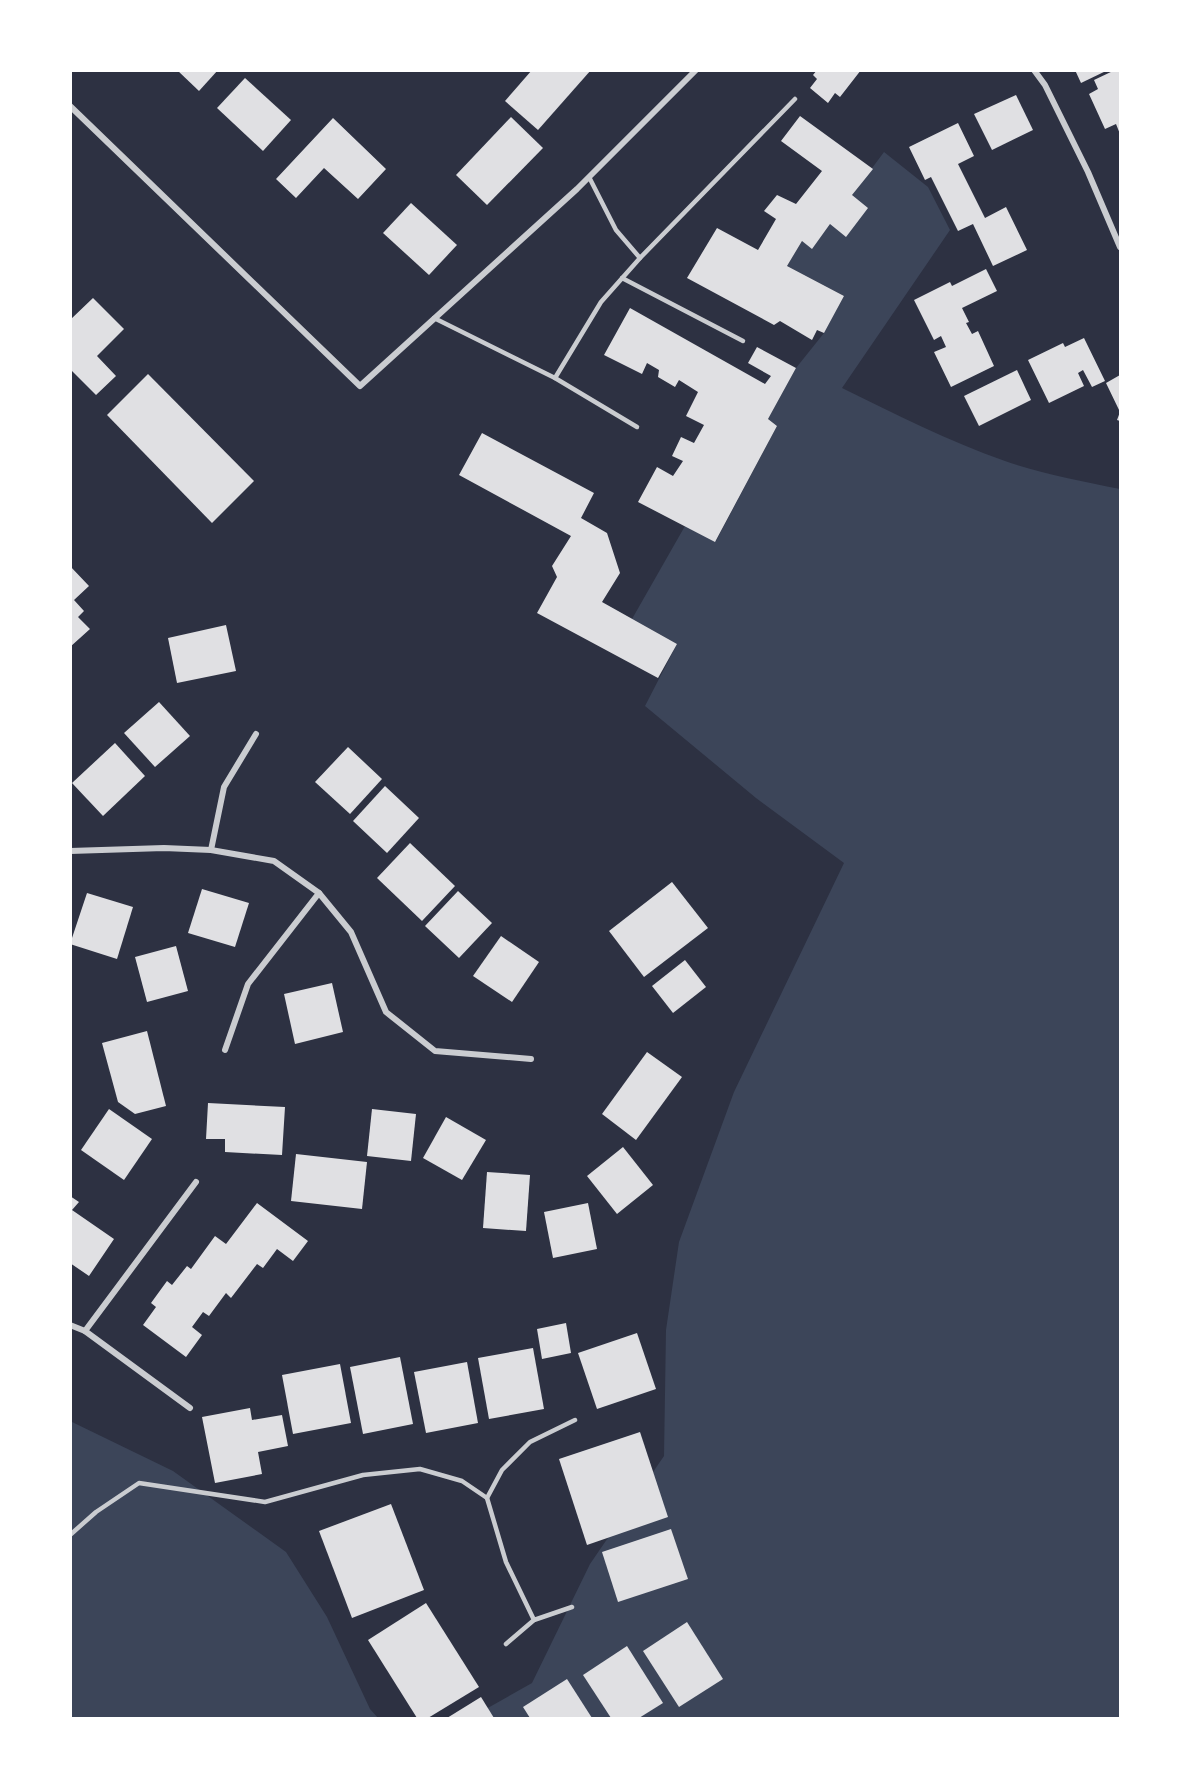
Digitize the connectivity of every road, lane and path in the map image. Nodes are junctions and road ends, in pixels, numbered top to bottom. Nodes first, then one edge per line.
1 (696, 70) edge
2 (1034, 70) edge
3 (795, 99) dead end
4 (70, 106) edge
5 (589, 177) junction
6 (1120, 247) edge
7 (640, 258) junction
8 (622, 278) junction
9 (434, 318) junction
10 (743, 341) dead end
11 (555, 378) junction
12 (637, 427) dead end
13 (256, 734) dead end
14 (211, 850) junction
15 (70, 851) edge
16 (319, 893) junction
17 (225, 1050) dead end
18 (531, 1059) dead end
19 (196, 1182) dead end
20 (70, 1325) edge
21 (85, 1331) junction
22 (190, 1408) dead end
23 (575, 1420) dead end
24 (487, 1498) junction
25 (70, 1535) edge
26 (572, 1607) dead end
27 (534, 1620) junction
28 (506, 1644) dead end

1 - 5 street
2 - 6 street
3 - 7 lane
4 - 9 street
5 - 7 lane
5 - 9 street
7 - 8 lane
8 - 10 lane
8 - 11 lane
9 - 11 lane
11 - 12 lane
13 - 14 street
14 - 15 street
14 - 16 street
16 - 17 street
16 - 18 street
19 - 21 street
20 - 21 street
21 - 22 street
23 - 24 lane
24 - 25 lane
24 - 27 lane
26 - 27 lane
27 - 28 lane

